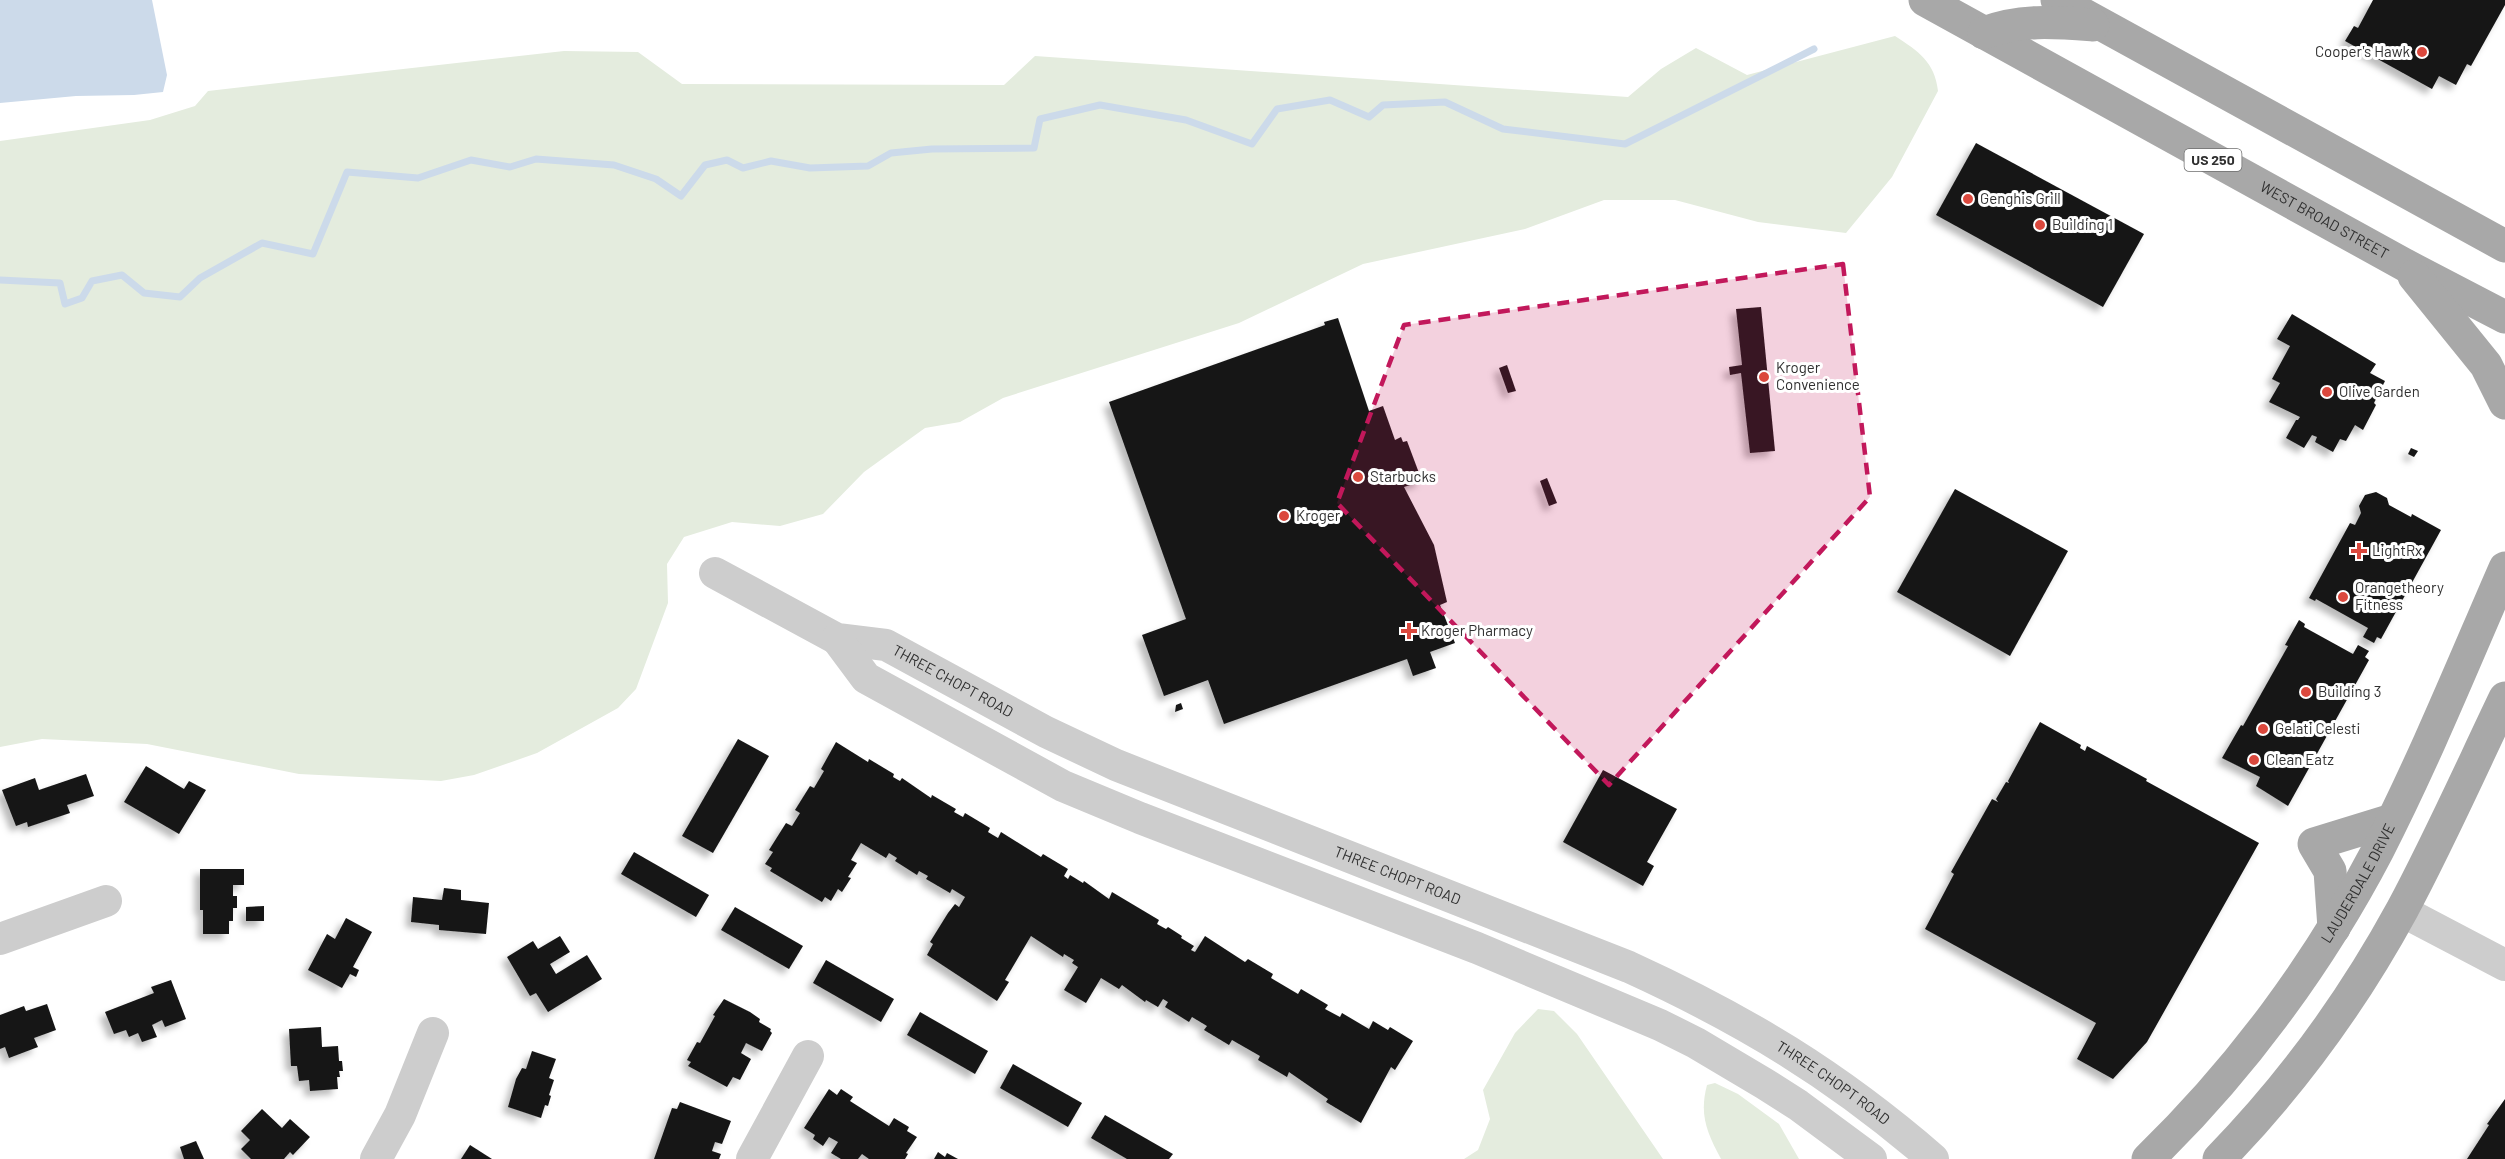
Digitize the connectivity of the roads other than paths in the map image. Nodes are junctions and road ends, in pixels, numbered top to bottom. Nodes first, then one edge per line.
1 (1925, 0) edge
2 (2057, 0) edge
3 (2104, 26) junction
4 (1984, 33) junction
5 (2505, 246) edge
6 (2405, 265) junction
7 (2505, 317) edge
8 (2505, 403) edge
9 (2505, 568) edge
10 (715, 573) dead end
11 (837, 639) junction
12 (2505, 698) edge
13 (2392, 820) junction
14 (106, 901) dead end
15 (2402, 910) junction
16 (2334, 928) junction
17 (0, 939) edge
18 (2505, 965) edge
19 (433, 1033) dead end
20 (808, 1056) dead end
21 (376, 1159) edge
22 (752, 1159) edge
23 (1870, 1159) edge
24 (1933, 1159) edge
25 (2148, 1159) edge
26 (2219, 1159) edge

1 - 4 main road, WEST BROAD STREET / US 250
2 - 3 main road
3 - 4 main road
3 - 5 main road
4 - 6 main road, WEST BROAD STREET / US 250
6 - 7 main road, WEST BROAD STREET / US 250
6 - 8 main road
9 - 13 main road, LAUDERDALE DRIVE
10 - 11 street, THREE CHOPT ROAD
11 - 23 street, THREE CHOPT ROAD
11 - 24 street, THREE CHOPT ROAD
12 - 15 main road
13 - 16 main road, LAUDERDALE DRIVE
13 - 16 main road
14 - 17 street
15 - 18 street
15 - 26 main road
16 - 25 main road, LAUDERDALE DRIVE
19 - 21 street
20 - 22 street

